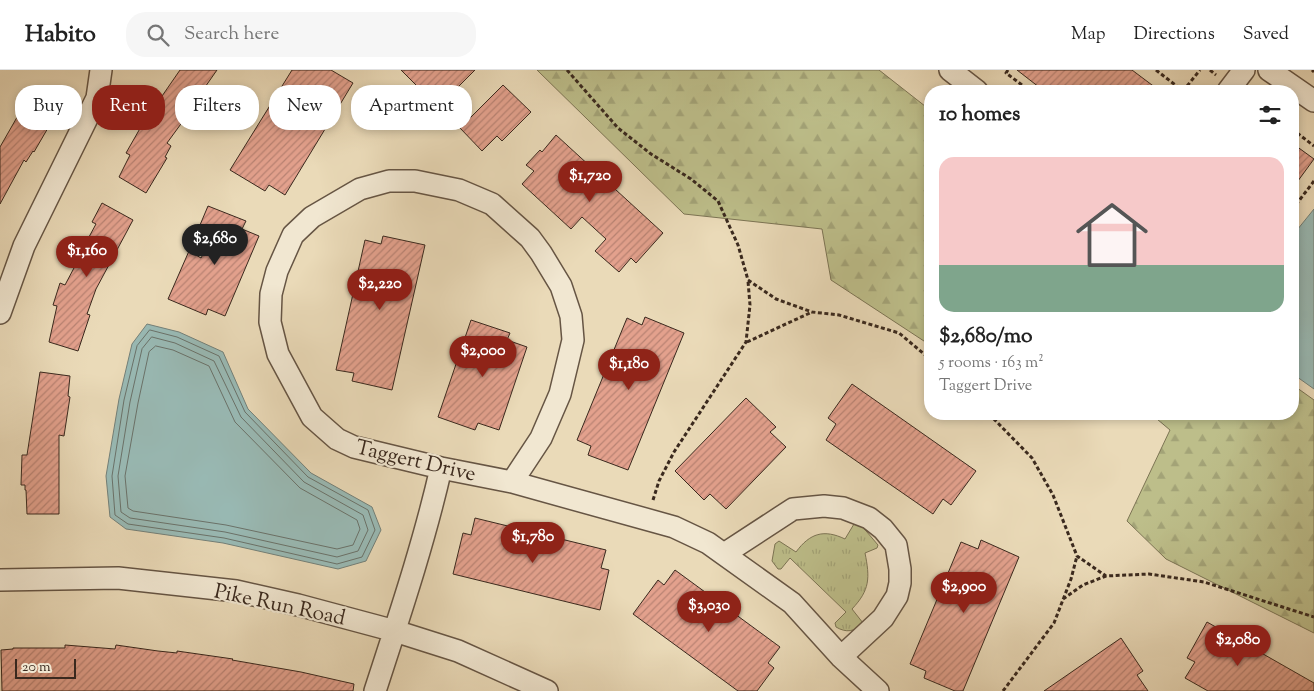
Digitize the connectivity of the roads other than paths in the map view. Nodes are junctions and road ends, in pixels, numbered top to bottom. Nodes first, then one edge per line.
1 (101, 70) edge
2 (1244, 70) edge
3 (1269, 70) edge
4 (959, 73) edge
5 (971, 85) edge
6 (1233, 85) edge
7 (1291, 85) edge
8 (1299, 91) edge
9 (1314, 101) edge
10 (0, 313) edge
11 (441, 468) junction
12 (512, 482) junction
13 (724, 554) junction
14 (0, 580) edge
15 (395, 630) junction
16 (841, 657) junction
17 (375, 691) edge
18 (547, 691) edge
19 (878, 691) edge

1 - 10 street
2 - 6 street
3 - 7 street
4 - 5 street
8 - 9 street
11 - 12 street, Taggert Drive
11 - 12 street, Taggert Drive
11 - 15 street
12 - 13 street, Taggert Drive
13 - 16 street, Taggert Drive
13 - 16 street
14 - 15 street, Pike Run Road
15 - 17 street
15 - 18 street, Pike Run Road
16 - 19 street, Taggert Drive

